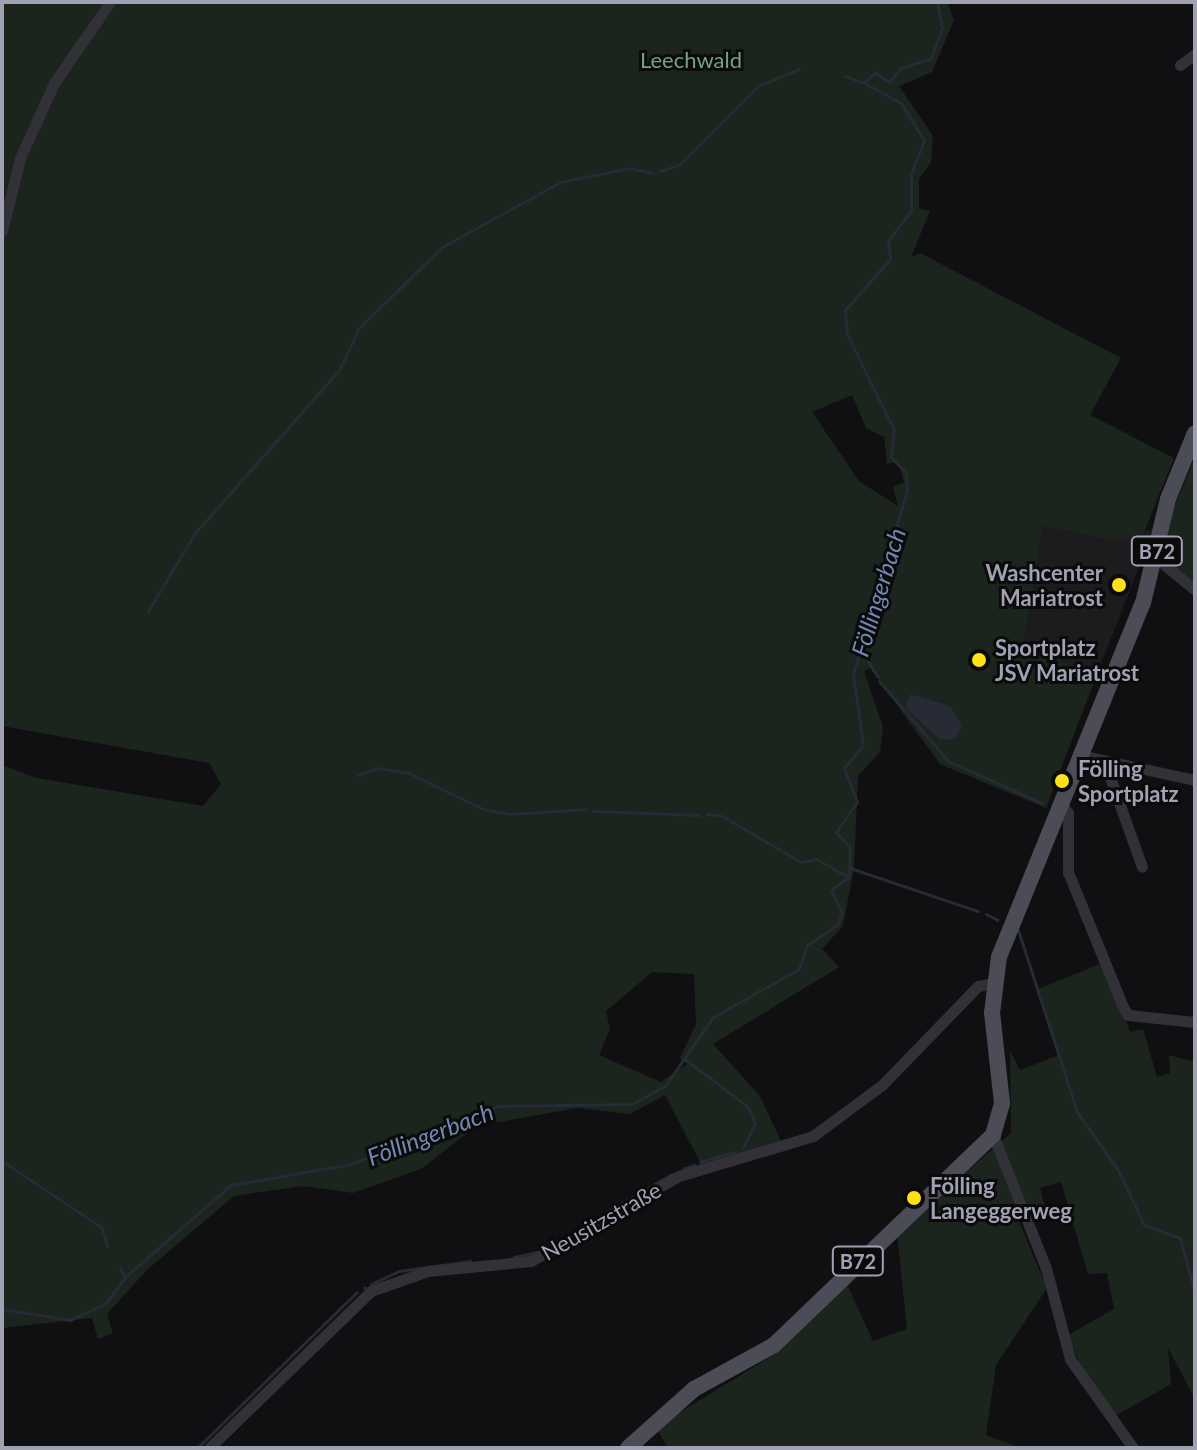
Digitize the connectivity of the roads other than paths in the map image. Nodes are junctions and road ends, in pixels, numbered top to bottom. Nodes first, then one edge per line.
1 (110, 2) edge
2 (1195, 54) edge
3 (1180, 65) dead end
4 (2, 231) edge
5 (1195, 433) edge
6 (1155, 557) junction
7 (1195, 590) edge
8 (1080, 755) junction
9 (1105, 763) junction
10 (1195, 780) edge
11 (1061, 803) junction
12 (1142, 867) dead end
13 (993, 983) junction
14 (1195, 1022) edge
15 (993, 1135) junction
16 (209, 1448) edge
17 (628, 1448) edge
18 (1133, 1448) edge

1 - 4 street
2 - 3 street
5 - 6 main road, B72
6 - 7 street
6 - 8 main road, B72
8 - 9 street
8 - 11 main road, B72
9 - 10 street
9 - 12 street
11 - 13 main road, B72
11 - 14 street
13 - 15 main road, B72
13 - 16 street, Neusitzstraße
15 - 17 main road, B72
15 - 18 street

